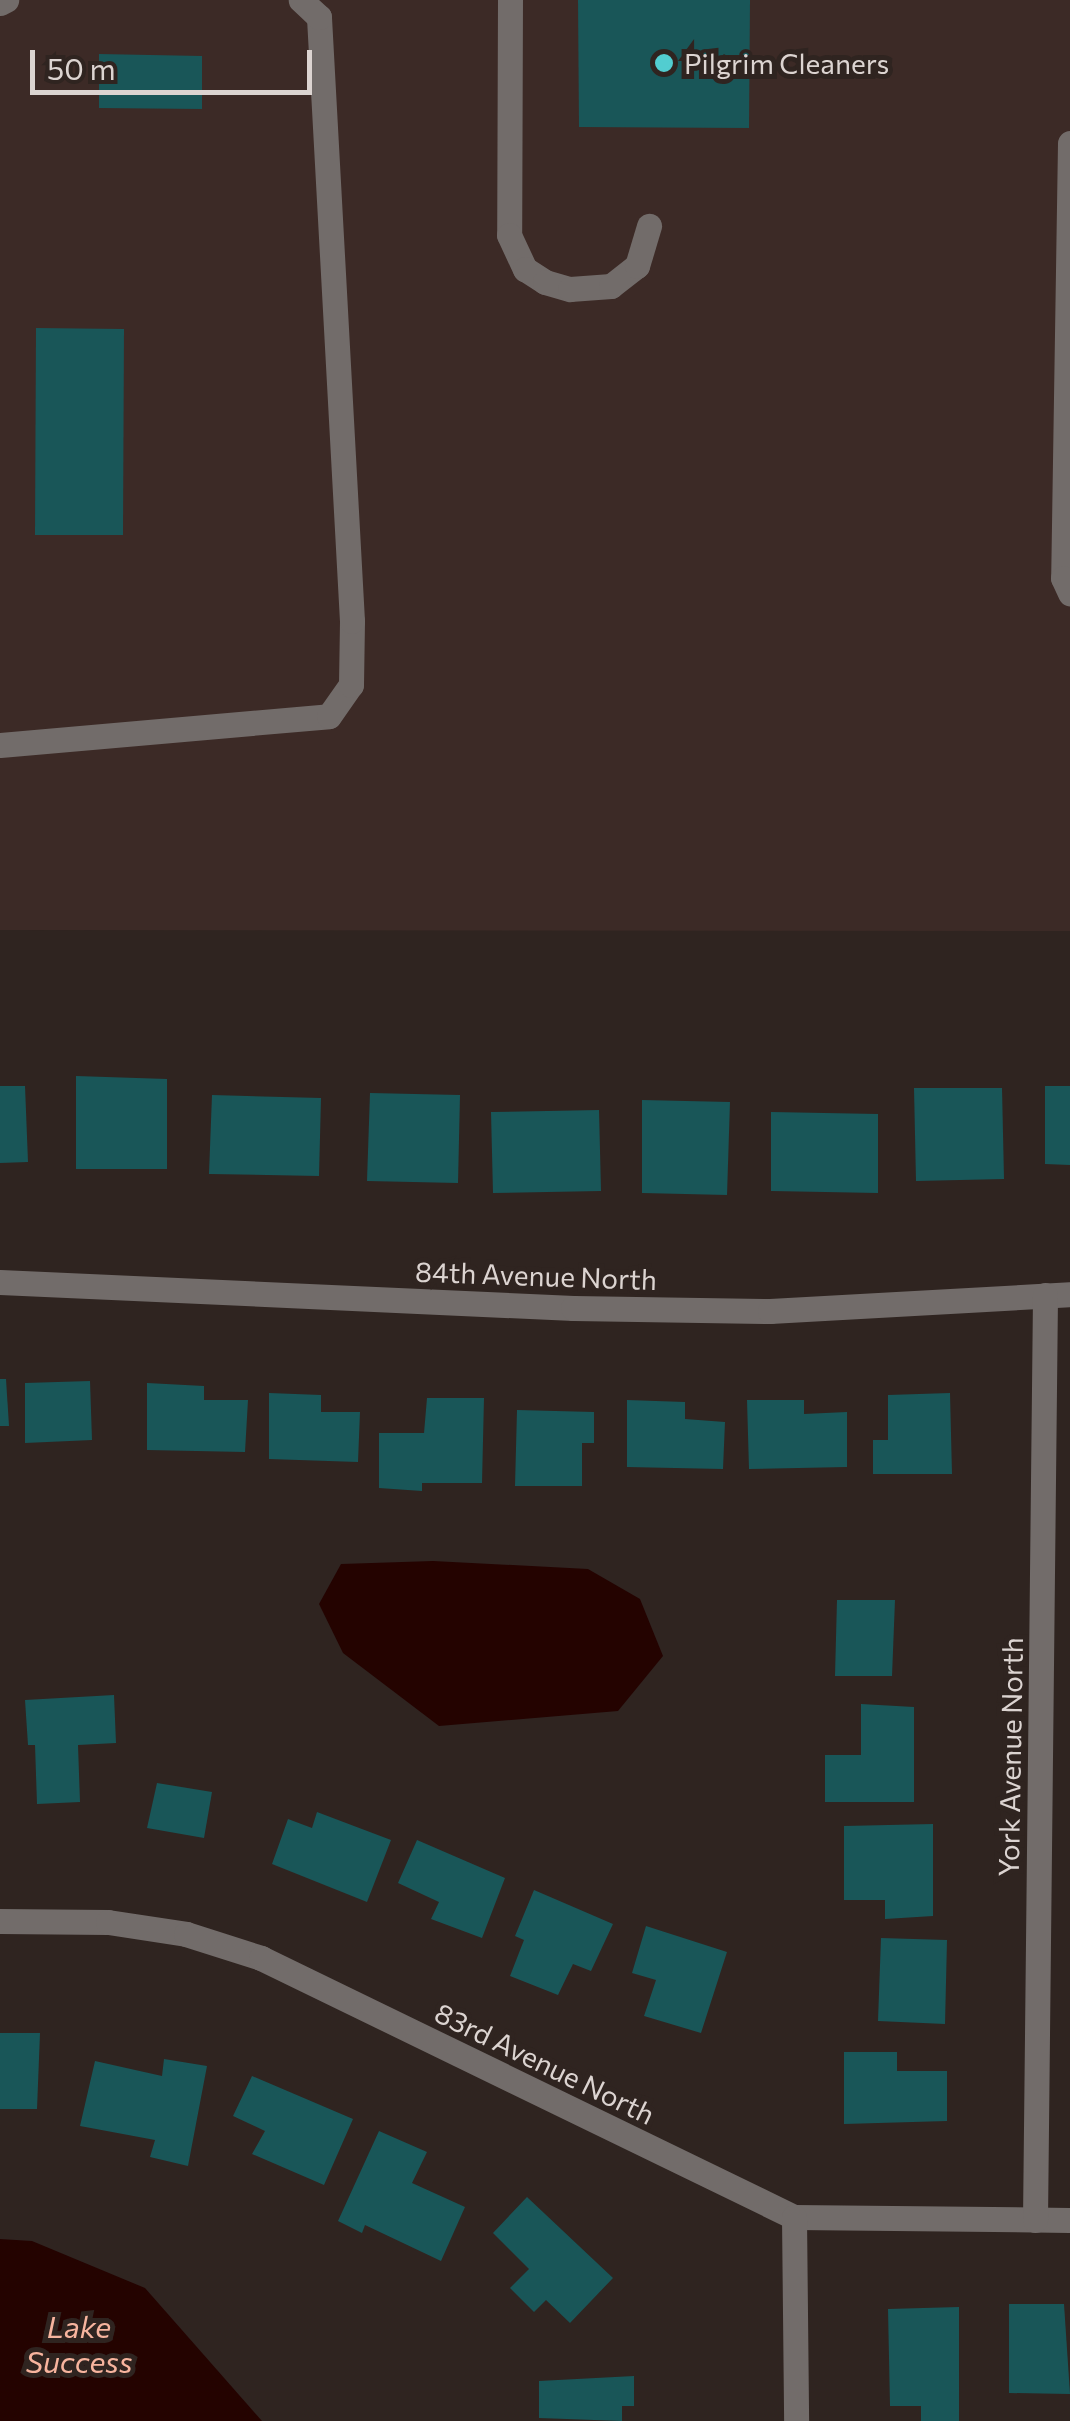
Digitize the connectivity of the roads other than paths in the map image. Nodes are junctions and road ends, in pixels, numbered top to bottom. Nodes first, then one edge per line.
1 (302, 0) edge
2 (510, 0) edge
3 (1070, 143) edge
4 (649, 226) dead end
5 (1070, 592) edge
6 (0, 745) edge
7 (0, 1282) edge
8 (1058, 1294) edge
9 (0, 1921) edge
10 (794, 2217) junction
11 (1035, 2220) junction
12 (1070, 2220) edge
13 (796, 2421) edge

1 - 6 street
2 - 4 street
3 - 5 street
7 - 8 street, 84th Avenue North
8 - 11 street, York Avenue North
9 - 10 street, 83rd Avenue North
10 - 11 street, 83rd Avenue North
10 - 13 street
11 - 12 street, 83rd Avenue North

